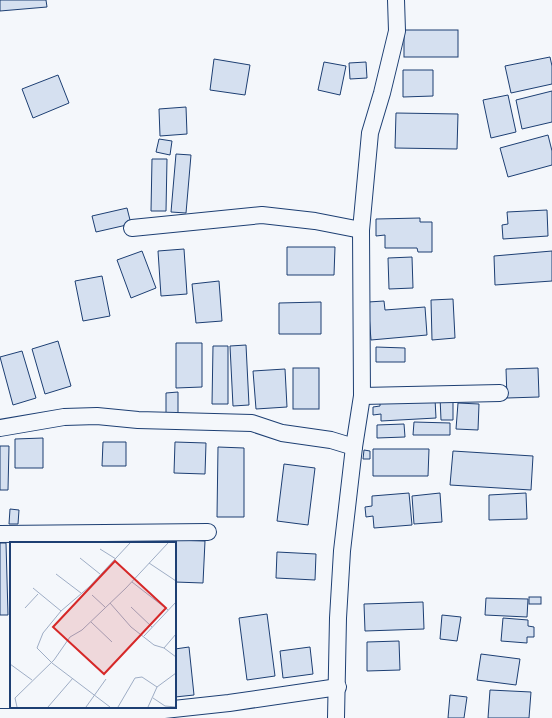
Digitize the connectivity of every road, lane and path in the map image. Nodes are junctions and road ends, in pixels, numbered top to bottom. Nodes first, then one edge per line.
1 (396, 0) edge
2 (132, 228) dead end
3 (361, 230) junction
4 (500, 393) dead end
5 (362, 396) junction
6 (0, 428) edge
7 (354, 447) junction
8 (208, 532) dead end
9 (0, 534) edge
10 (338, 687) junction
11 (0, 717) edge
12 (336, 718) edge

1 - 3 street
2 - 3 street
3 - 5 street
4 - 5 street
5 - 7 street
6 - 7 street
7 - 10 street
8 - 9 street
10 - 11 street
10 - 12 street

